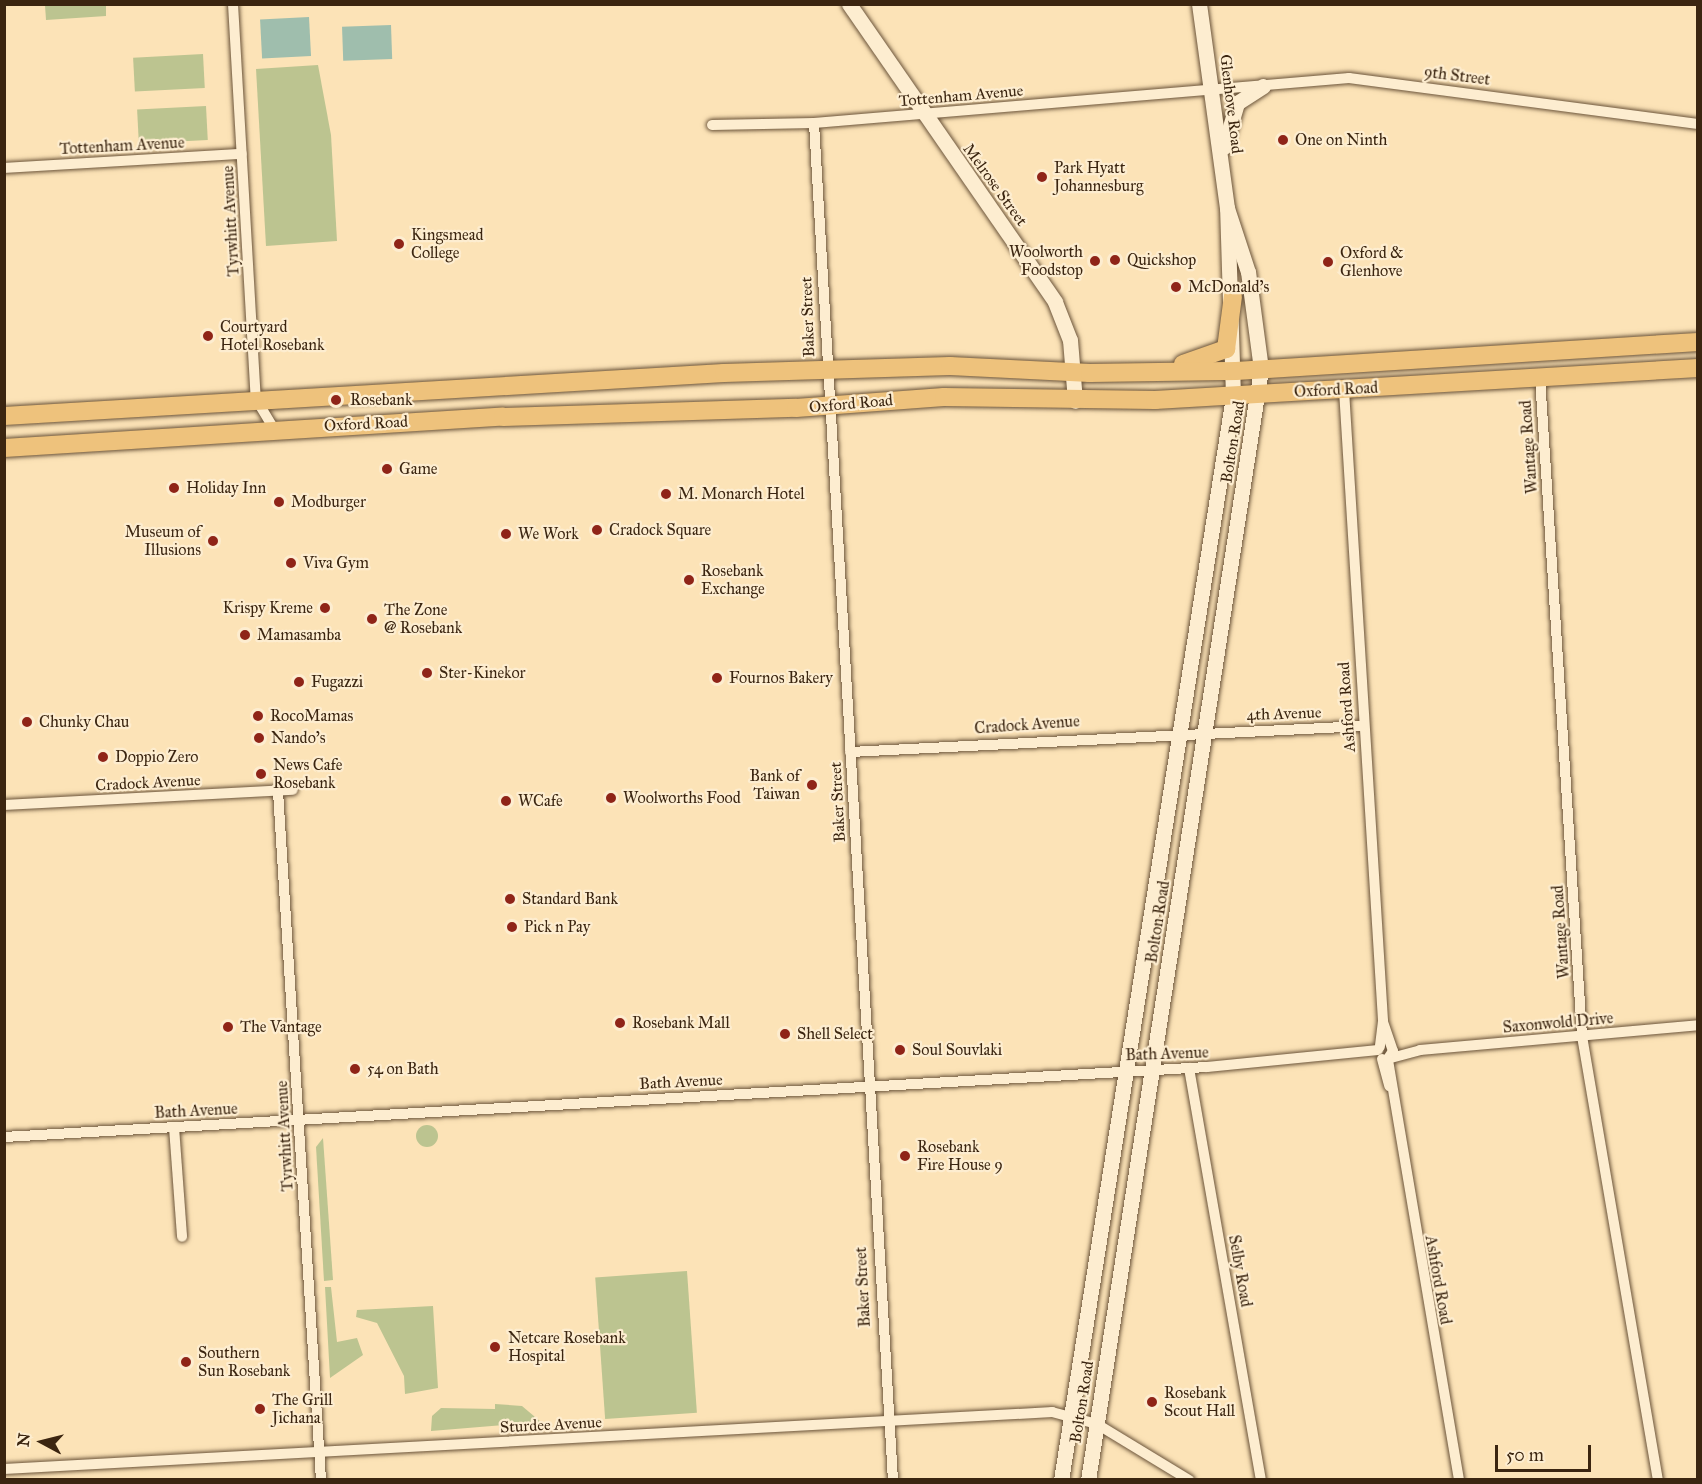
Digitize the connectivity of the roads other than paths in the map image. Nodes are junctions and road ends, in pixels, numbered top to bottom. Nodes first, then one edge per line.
1 (233, 4) edge
2 (849, 4) edge
3 (1198, 4) edge
4 (1263, 86) junction
5 (1212, 90) junction
6 (921, 114) junction
7 (814, 123) junction
8 (1698, 124) edge
9 (712, 125) dead end
10 (242, 154) junction
11 (4, 168) edge
12 (1221, 171) junction
13 (1227, 208) junction
14 (1233, 296) junction
15 (1698, 342) edge
16 (1698, 368) edge
17 (1261, 369) junction
18 (825, 371) junction
19 (1236, 371) junction
20 (1074, 372) junction
21 (1152, 372) junction
22 (1540, 377) junction
23 (1344, 390) junction
24 (1260, 393) junction
25 (1233, 396) junction
26 (256, 399) junction
27 (1075, 401) junction
28 (830, 406) junction
29 (4, 416) edge
30 (274, 429) junction
31 (4, 448) edge
32 (1363, 726) junction
33 (1182, 732) junction
34 (1206, 732) junction
35 (850, 752) junction
36 (293, 790) dead end
37 (278, 791) junction
38 (4, 805) edge
39 (1698, 1025) edge
40 (1582, 1036) junction
41 (1385, 1053) junction
42 (1190, 1068) junction
43 (1152, 1069) junction
44 (1126, 1070) junction
45 (866, 1086) junction
46 (299, 1120) junction
47 (174, 1127) junction
48 (4, 1137) edge
49 (182, 1237) dead end
50 (1072, 1415) junction
51 (886, 1424) junction
52 (1097, 1424) junction
53 (320, 1451) junction
54 (4, 1469) edge
55 (321, 1479) edge
56 (892, 1479) edge
57 (1062, 1479) edge
58 (1088, 1479) edge
59 (1189, 1479) edge
60 (1261, 1479) edge
61 (1459, 1479) edge
62 (1658, 1479) edge

1 - 10 street, Tyrwhitt Avenue
2 - 6 main road, Melrose Street
3 - 5 main road, Glenhove Road
4 - 5 street, 9th Street
4 - 8 street, 9th Street
4 - 12 main road
5 - 6 street, Tottenham Avenue
5 - 12 main road, Glenhove Road
6 - 7 street, Tottenham Avenue
6 - 20 main road, Melrose Street
7 - 9 street, Tottenham Avenue
7 - 18 street, Baker Street
10 - 11 street, Tottenham Avenue
10 - 26 street, Tyrwhitt Avenue
12 - 13 main road, Glenhove Road
13 - 14 main road, Glenhove Road
13 - 17 main road, Glenhove Road
14 - 19 main road, Glenhove Road
14 - 21 main road
15 - 17 main road, Oxford Road
16 - 22 main road, Oxford Road
17 - 19 main road, Oxford Road
17 - 24 main road, Bolton Road
18 - 20 main road, Oxford Road
18 - 26 main road, Oxford Road
18 - 28 street, Baker Street
19 - 21 main road, Oxford Road
19 - 25 main road, Bolton Road
20 - 21 main road, Oxford Road
20 - 27 main road, Melrose Street
22 - 23 main road, Oxford Road
22 - 40 street, Wantage Road
23 - 24 main road, Oxford Road
23 - 32 street, Ashford Road
24 - 25 main road, Oxford Road
24 - 34 main road, Bolton Road
25 - 27 main road, Oxford Road
25 - 33 main road, Bolton Road
26 - 29 main road, Oxford Road
26 - 30 street, Tyrwhitt Avenue
27 - 28 main road, Oxford Road
28 - 30 main road, Oxford Road
28 - 35 street, Baker Street
30 - 31 main road, Oxford Road
32 - 34 street, 4th Avenue
32 - 41 street, Ashford Road
33 - 34 street, Cradock Avenue
33 - 35 street, Cradock Avenue
33 - 44 main road, Bolton Road
34 - 43 main road, Bolton Road
35 - 45 street, Baker Street
36 - 37 street, Cradock Avenue
37 - 38 street, Cradock Avenue
37 - 46 street, Tyrwhitt Avenue
39 - 40 street, Saxonwold Drive
40 - 41 street, Saxonwold Drive
40 - 62 street, Wantage Road
41 - 42 street, Bath Avenue
41 - 61 street, Ashford Road
42 - 43 street, Bath Avenue
42 - 60 street, Selby Road
43 - 44 street, Bath Avenue
43 - 52 main road, Bolton Road
44 - 45 street, Bath Avenue
44 - 50 main road, Bolton Road
45 - 46 street, Bath Avenue
45 - 51 street, Baker Street
46 - 47 street, Bath Avenue
46 - 53 street, Tyrwhitt Avenue
47 - 48 street, Bath Avenue
47 - 49 street
50 - 51 street, Sturdee Avenue
50 - 52 street, Sturdee Avenue
50 - 57 main road, Bolton Road
51 - 53 street, Sturdee Avenue
51 - 56 street, Baker Street
52 - 58 main road, Bolton Road
52 - 59 street, Sturdee Avenue
53 - 54 street, Sturdee Avenue
53 - 55 street, Tyrwhitt Avenue

